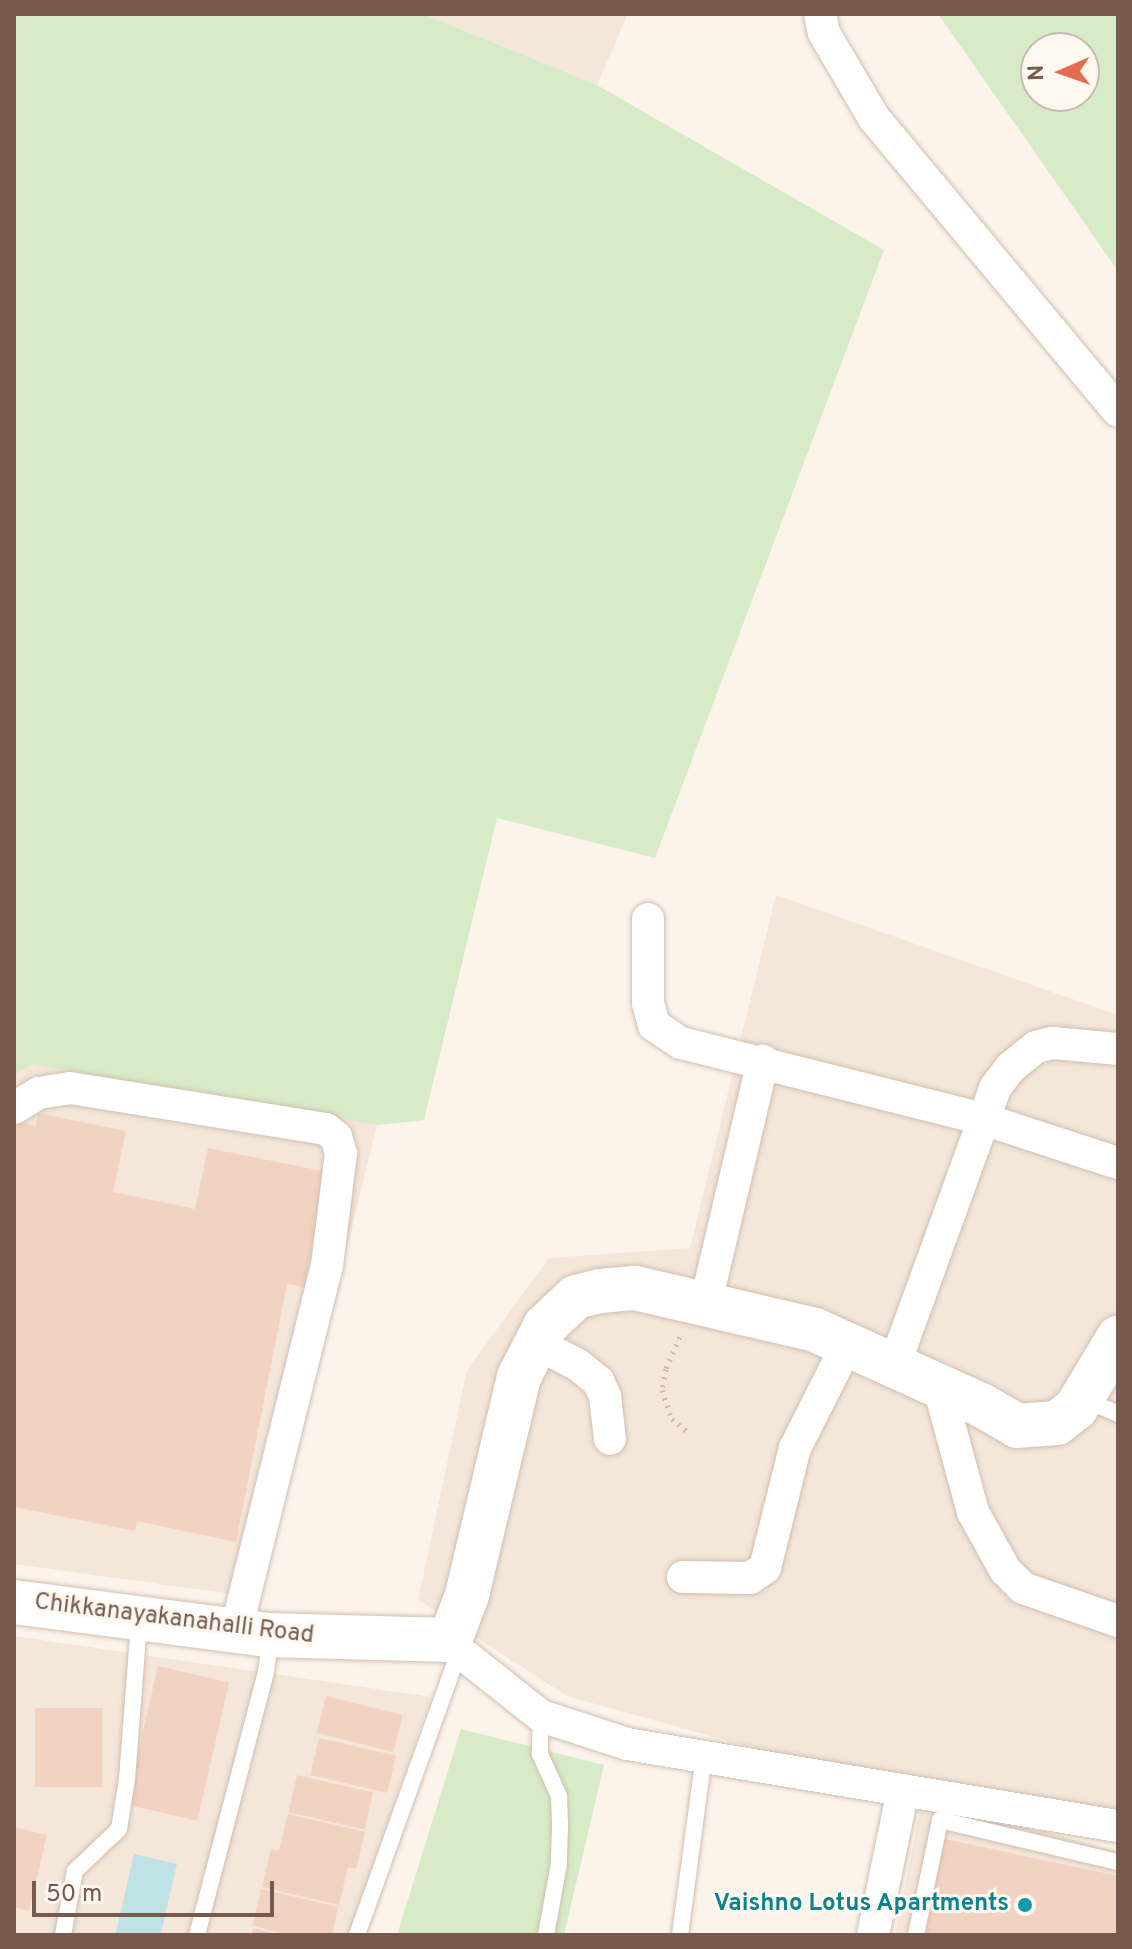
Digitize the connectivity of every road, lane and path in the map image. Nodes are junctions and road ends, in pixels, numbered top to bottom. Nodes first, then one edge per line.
1 (820, 14) edge
2 (1118, 411) edge
3 (648, 919) dead end
4 (1118, 1049) edge
5 (763, 1061) junction
6 (14, 1108) edge
7 (983, 1119) junction
8 (1118, 1163) edge
9 (701, 1301) junction
10 (1118, 1338) edge
11 (536, 1343) junction
12 (847, 1345) junction
13 (894, 1366) junction
14 (939, 1387) junction
15 (1100, 1406) edge
16 (688, 1432) dead end
17 (610, 1439) dead end
18 (683, 1577) dead end
19 (14, 1602) edge
20 (139, 1618) junction
21 (1118, 1621) edge
22 (254, 1633) junction
23 (455, 1645) junction
24 (541, 1716) junction
25 (704, 1756) junction
26 (903, 1790) junction
27 (1118, 1826) edge
28 (1042, 1827) junction
29 (1118, 1862) edge
30 (63, 1935) edge
31 (197, 1935) edge
32 (357, 1935) edge
33 (546, 1935) edge
34 (680, 1935) edge
35 (873, 1935) edge
36 (916, 1935) edge

1 - 2 street
3 - 5 street
4 - 7 street
5 - 7 street
5 - 9 street
6 - 22 street
7 - 8 street
7 - 13 street
9 - 11 main road
9 - 12 main road
9 - 16 path
10 - 15 main road
11 - 17 street
11 - 23 main road
12 - 13 main road
12 - 18 street
13 - 14 main road
14 - 15 main road
14 - 21 street
19 - 20 main road, Chikkanayakanahalli Road
20 - 22 main road, Chikkanayakanahalli Road
20 - 30 lane
22 - 23 main road, Chikkanayakanahalli Road
22 - 31 lane
23 - 24 street
23 - 32 lane
24 - 25 street
24 - 33 lane
25 - 26 street
25 - 34 lane
26 - 28 street
26 - 35 street
27 - 28 street
28 - 29 lane
28 - 36 lane

